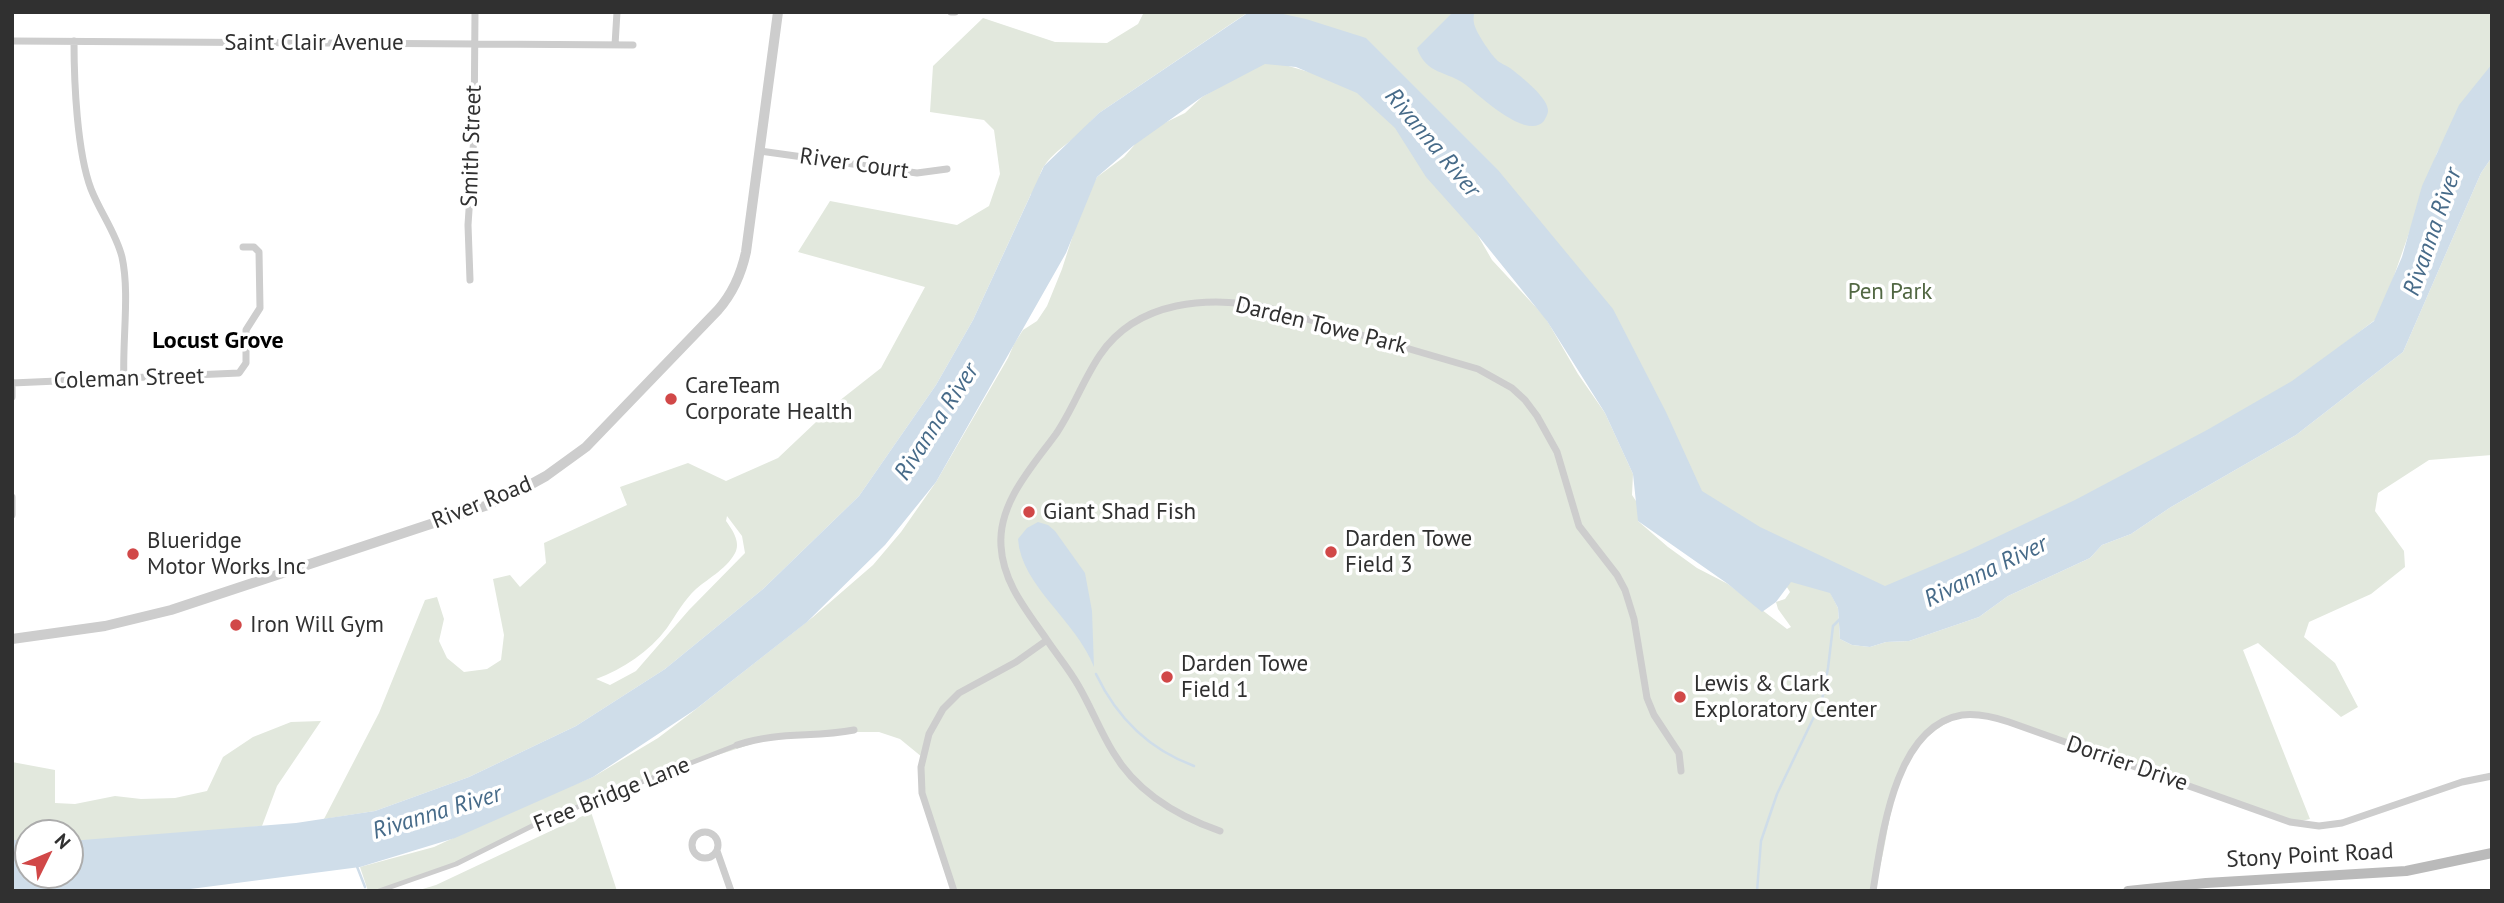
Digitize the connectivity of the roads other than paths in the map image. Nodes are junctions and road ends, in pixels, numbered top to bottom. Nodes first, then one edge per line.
1 (475, 12) edge
2 (617, 12) edge
3 (778, 12) edge
4 (12, 41) edge
5 (74, 41) junction
6 (475, 43) junction
7 (615, 45) junction
8 (633, 45) dead end
9 (760, 152) junction
10 (947, 169) dead end
11 (243, 247) dead end
12 (470, 280) dead end
13 (124, 380) junction
14 (12, 382) edge
15 (12, 397) edge
16 (12, 497) edge
17 (12, 515) edge
18 (12, 639) edge
19 (1047, 640) junction
20 (854, 730) dead end
21 (737, 745) joint
22 (1681, 771) dead end
23 (2492, 776) edge
24 (1220, 831) dead end
25 (717, 851) dead end
26 (2492, 853) edge
27 (2185, 888) edge
28 (379, 891) edge
29 (731, 891) edge
30 (954, 891) edge
31 (1873, 891) edge
32 (2128, 891) edge

1 - 6 street, Smith Street
2 - 7 street
3 - 9 street, River Road
4 - 5 street, Saint Clair Avenue
5 - 6 street, Saint Clair Avenue
5 - 13 street
6 - 7 street, Saint Clair Avenue
6 - 12 street, Smith Street
7 - 8 street, Saint Clair Avenue
9 - 10 street, River Court
9 - 18 street, River Road
11 - 13 street, Coleman Street
13 - 14 street, Coleman Street
14 - 15 street
16 - 17 street
19 - 22 street, Darden Towe Park
19 - 24 street, Darden Towe Park
19 - 30 street
20 - 21 street, Free Bridge Lane
21 - 28 street, Free Bridge Lane
23 - 31 street, Dorrier Drive
25 - 29 street
26 - 27 main road, Stony Point Road
27 - 32 main road, Stony Point Road

